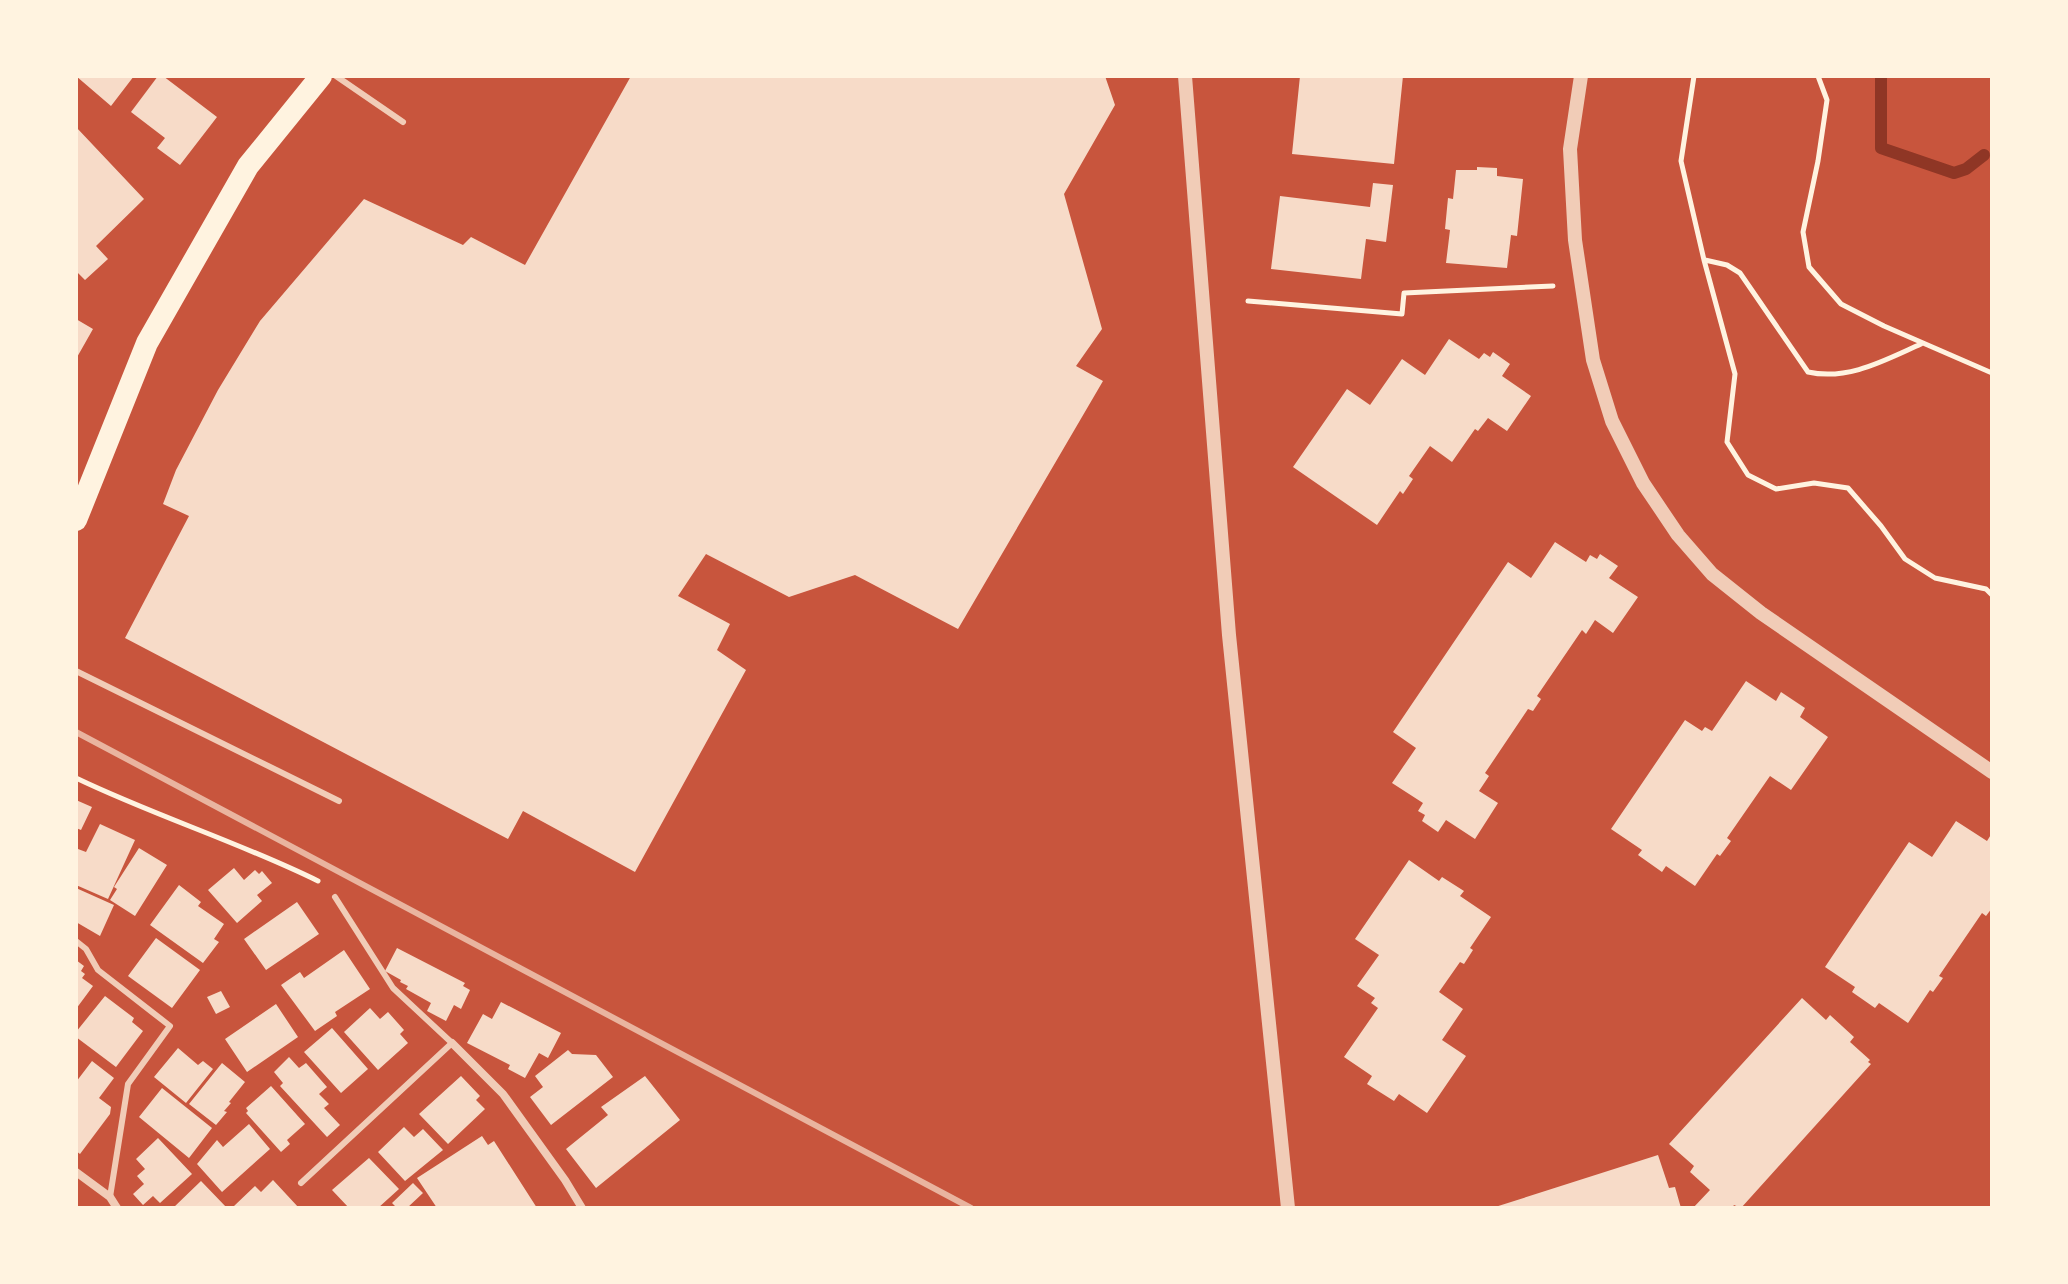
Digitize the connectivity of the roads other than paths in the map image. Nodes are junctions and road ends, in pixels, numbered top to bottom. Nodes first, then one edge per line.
1 (321, 76) edge
2 (336, 76) edge
3 (1185, 76) edge
4 (1581, 76) edge
5 (403, 122) dead end
6 (76, 520) edge
7 (76, 671) edge
8 (1992, 772) edge
9 (339, 801) dead end
10 (335, 897) road end
11 (76, 941) edge
12 (452, 1043) junction
13 (76, 1172) edge
14 (301, 1183) dead end
15 (110, 1197) junction
16 (117, 1208) edge
17 (582, 1208) edge
18 (1288, 1208) edge

1 - 6 highway
2 - 5 lane
3 - 18 street
4 - 8 street
7 - 9 lane
10 - 12 lane
11 - 15 lane
12 - 14 lane
12 - 17 street
13 - 15 street
15 - 16 street

